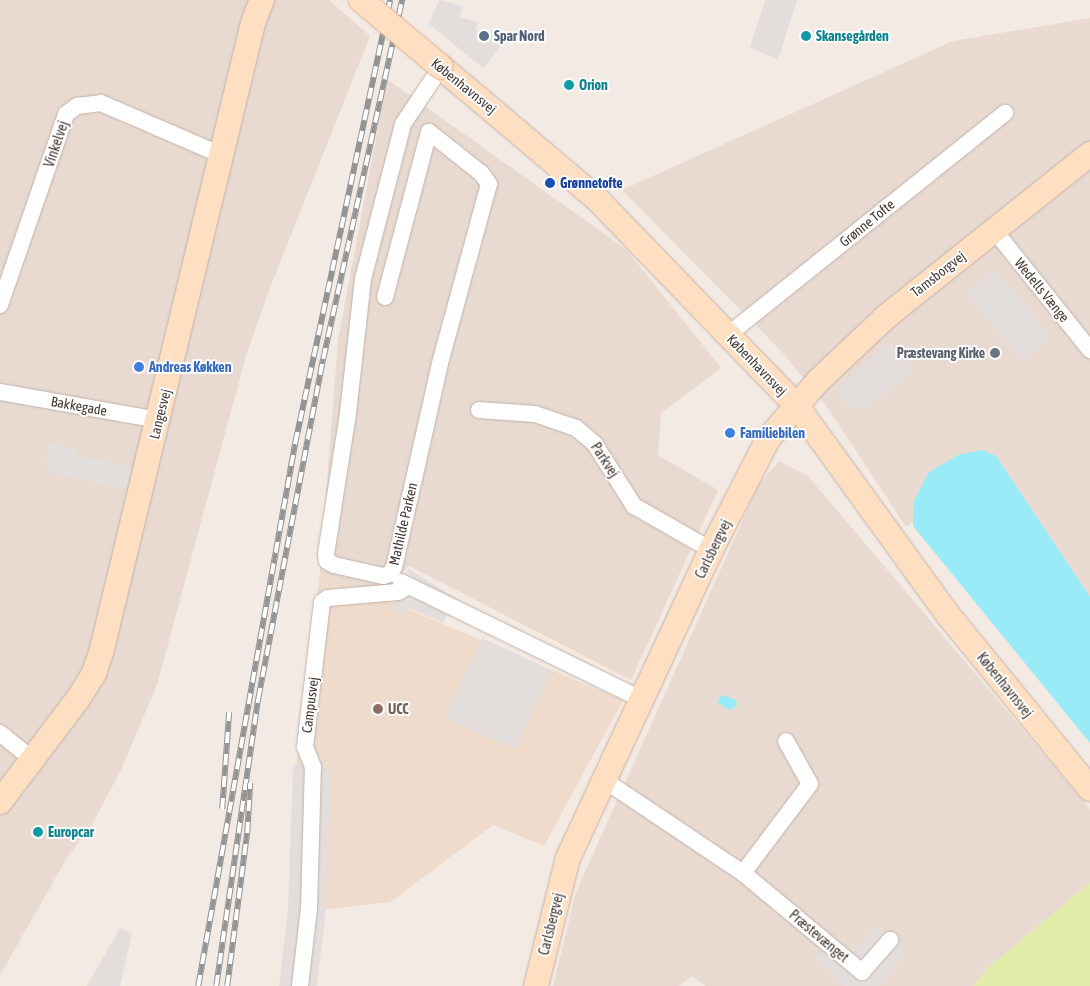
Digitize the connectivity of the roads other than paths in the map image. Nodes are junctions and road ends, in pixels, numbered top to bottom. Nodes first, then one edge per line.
1 (262, 0) edge
2 (361, 0) edge
3 (441, 67) junction
4 (1005, 113) dead end
5 (1090, 154) edge
6 (221, 155) junction
7 (994, 230) junction
8 (385, 297) dead end
9 (0, 305) edge
10 (729, 334) junction
11 (1090, 350) edge
12 (0, 392) edge
13 (796, 405) junction
14 (480, 410) dead end
15 (159, 420) junction
16 (711, 550) junction
17 (390, 574) junction
18 (409, 586) junction
19 (641, 699) junction
20 (0, 734) edge
21 (786, 742) dead end
22 (33, 760) junction
23 (604, 780) junction
24 (1090, 789) edge
25 (0, 802) edge
26 (743, 873) junction
27 (890, 940) dead end
28 (300, 986) edge
29 (536, 986) edge

1 - 6 street, Langesvej
2 - 3 street, Københavnsvej, bridge
3 - 10 street, Københavnsvej
3 - 17 street, Mathilde Parken
4 - 10 street, Grønne Tofte
5 - 7 street, Tamsborgvej
6 - 9 street, Vinkelvej
6 - 15 street, Langesvej
7 - 11 street, Wedells Vænge
7 - 13 street, Tamsborgvej
8 - 17 street, Mathilde Parken
10 - 13 street, Københavnsvej
12 - 15 street, Bakkegade
13 - 16 street, Carlsbergvej
13 - 24 street, Københavnsvej
14 - 16 street, Parkvej
15 - 22 street, Langesvej
16 - 19 street, Carlsbergvej
17 - 18 street
18 - 19 street
18 - 28 street, Campusvej
19 - 23 street, Carlsbergvej
20 - 22 street
21 - 26 street
22 - 25 street, Langesvej
23 - 26 street, Præstevænget
23 - 29 street, Carlsbergvej
26 - 27 street, Præstevænget

